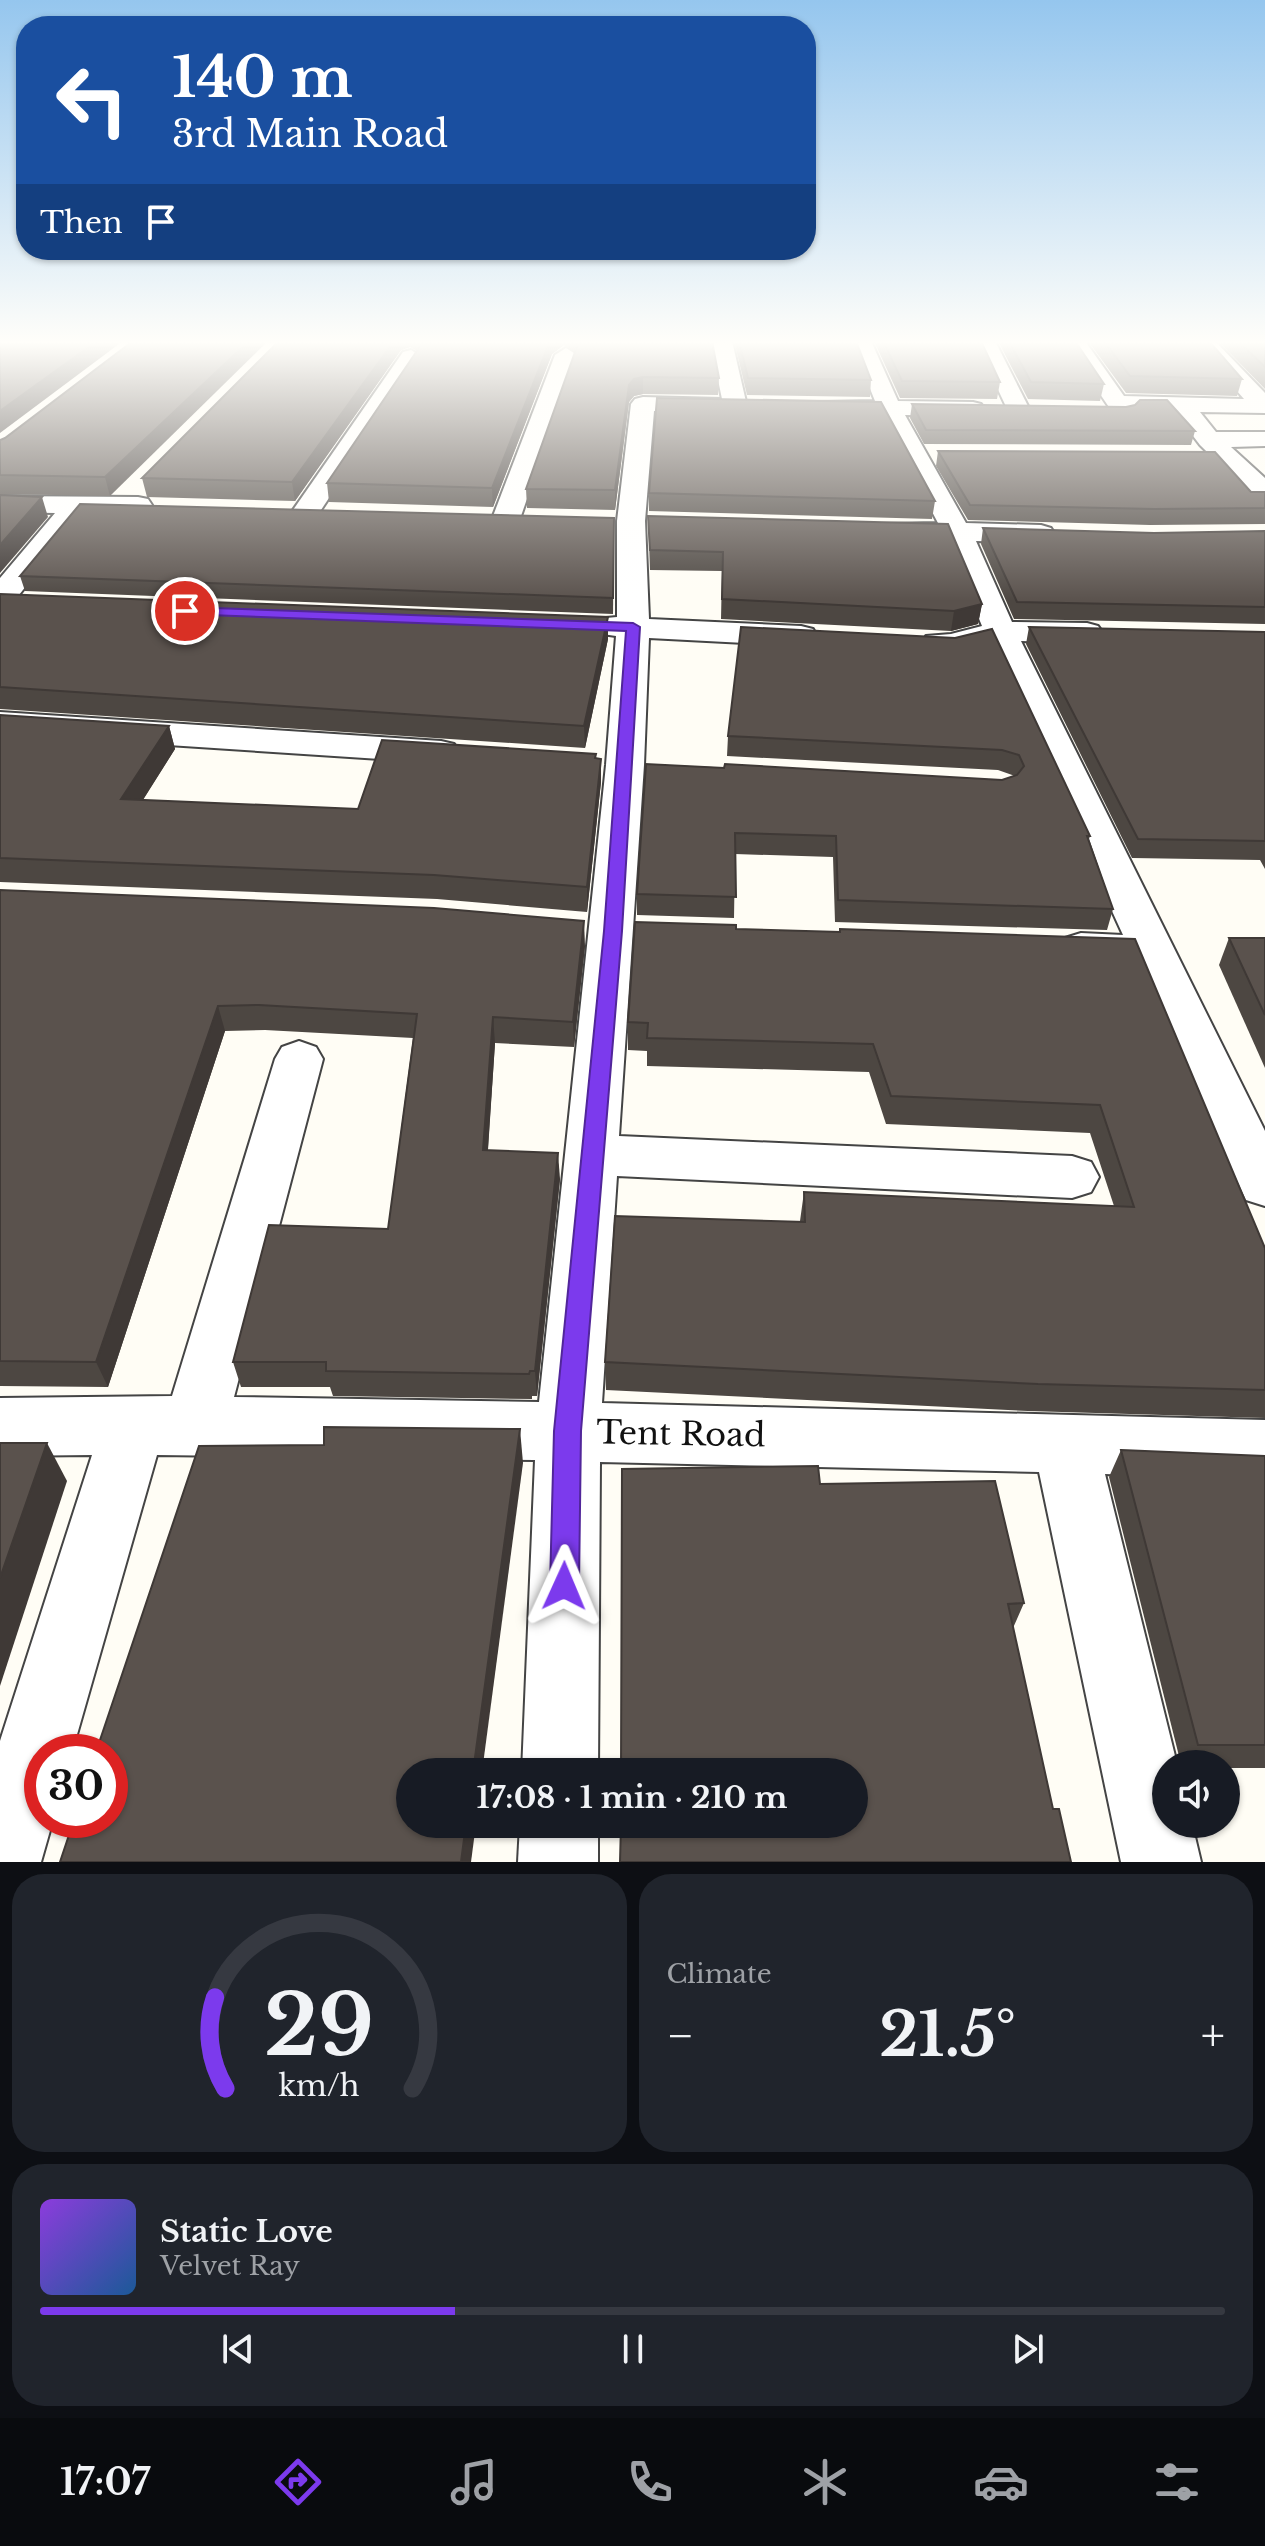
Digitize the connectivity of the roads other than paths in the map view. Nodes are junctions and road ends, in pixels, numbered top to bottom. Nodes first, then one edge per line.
1 (363, 428) edge
2 (539, 428) edge
3 (641, 428) edge
4 (900, 428) edge
5 (1196, 428) edge
6 (1265, 439) edge
7 (1210, 451) junction
8 (914, 455) junction
9 (945, 455) edge
10 (142, 483) dead end
11 (1265, 493) edge
12 (0, 504) edge
13 (76, 505) junction
14 (120, 505) junction
15 (167, 506) edge
16 (276, 509) edge
17 (307, 510) junction
18 (338, 511) edge
19 (476, 515) edge
20 (507, 516) junction
21 (538, 517) edge
22 (865, 529) edge
23 (958, 532) junction
24 (1070, 535) edge
25 (10, 602) edge
26 (571, 625) edge
27 (633, 627) junction
28 (1000, 631) junction
29 (1122, 634) edge
30 (825, 637) edge
31 (905, 642) edge
32 (0, 723) edge
33 (469, 754) edge
34 (1042, 946) edge
35 (1153, 950) junction
36 (299, 1059) dead end
37 (592, 1155) junction
38 (1072, 1177) dead end
39 (1265, 1185) edge
40 (164, 1425) junction
41 (0, 1427) edge
42 (568, 1431) junction
43 (1065, 1443) junction
44 (1265, 1450) edge
45 (560, 1758) edge
46 (559, 1838) edge
47 (1, 1862) edge
48 (558, 1862) edge
49 (1161, 1862) edge

1 - 17 street
2 - 20 street
3 - 27 street
4 - 8 street
5 - 7 street
6 - 7 street
7 - 11 street
8 - 9 street
8 - 23 street
10 - 14 street
12 - 13 street
13 - 14 street
13 - 25 street
14 - 15 street
16 - 17 street
17 - 18 street
19 - 20 street
20 - 21 street
22 - 23 street
23 - 24 street
23 - 28 street
26 - 27 street
27 - 30 street
27 - 37 street
28 - 29 street
28 - 31 street
28 - 35 street
32 - 33 street
34 - 35 street
35 - 39 street
36 - 40 street
37 - 38 street
37 - 42 street
40 - 41 street, Tent Road
40 - 42 street, Tent Road
40 - 47 street
42 - 43 street, Tent Road
42 - 45 street
43 - 44 street, Tent Road
43 - 49 street
46 - 48 street

